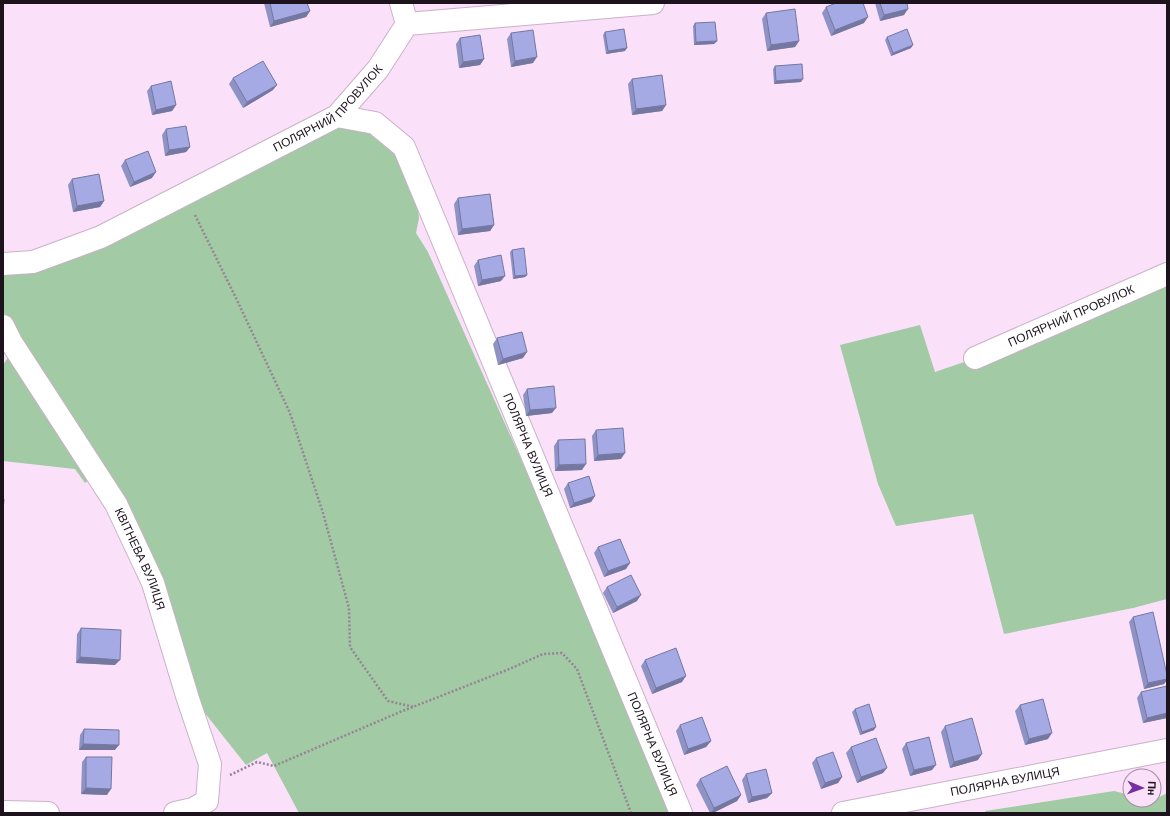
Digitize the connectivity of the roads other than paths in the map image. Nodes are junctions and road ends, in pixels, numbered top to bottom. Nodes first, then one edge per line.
1 (401, 3) edge
2 (653, 3) edge
3 (407, 24) junction
4 (337, 116) junction
5 (3, 264) edge
6 (1167, 274) edge
7 (6, 341) edge
8 (975, 358) dead end
9 (1167, 750) edge
10 (3, 812) edge
11 (187, 812) edge
12 (48, 813) edge
13 (681, 813) edge
14 (843, 813) edge

1 - 3 street
2 - 3 street
3 - 4 street, ПОЛЯРНИЙ ПРОВУЛОК
4 - 5 street, ПОЛЯРНИЙ ПРОВУЛОК
4 - 13 street, ПОЛЯРНА ВУЛИЦЯ
6 - 8 street, ПОЛЯРНИЙ ПРОВУЛОК
7 - 11 street, КВІТНЕВА ВУЛИЦЯ
9 - 14 street, ПОЛЯРНА ВУЛИЦЯ
10 - 12 street

